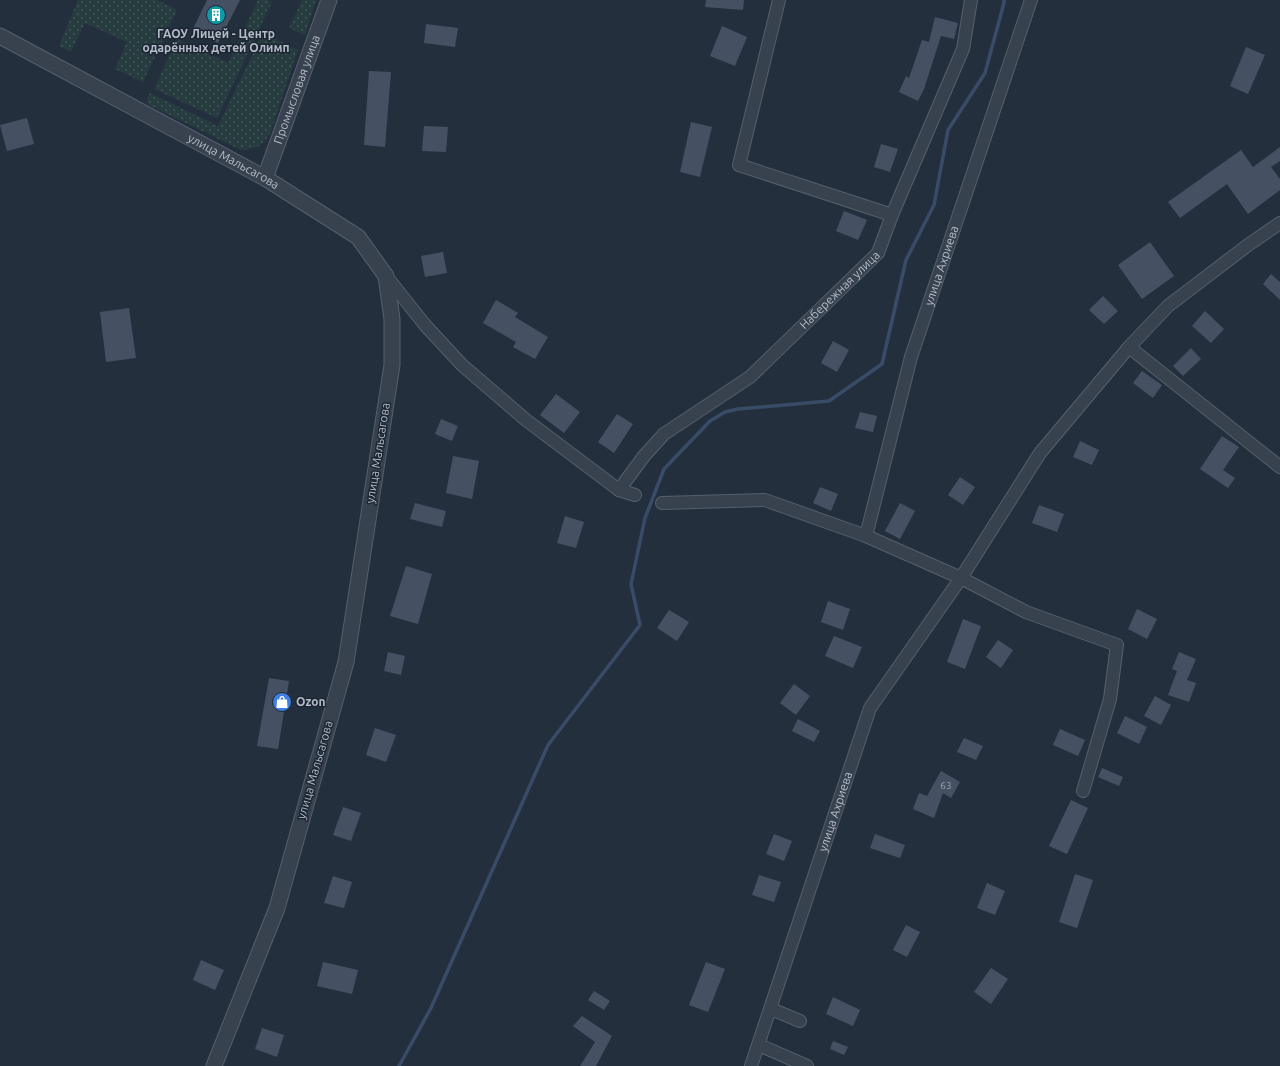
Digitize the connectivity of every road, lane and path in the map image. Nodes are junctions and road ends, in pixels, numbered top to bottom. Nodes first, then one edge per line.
1 (329, 0) edge
2 (779, 0) edge
3 (971, 0) edge
4 (1031, 0) edge
5 (0, 36) edge
6 (265, 178) junction
7 (892, 215) junction
8 (1280, 223) edge
9 (386, 276) junction
10 (1129, 347) junction
11 (1280, 467) edge
12 (619, 490) junction
13 (635, 495) dead end
14 (662, 504) dead end
15 (866, 536) junction
16 (961, 578) junction
17 (1083, 791) dead end
18 (771, 1009) junction
19 (800, 1021) dead end
20 (759, 1045) junction
21 (214, 1066) edge
22 (751, 1066) edge
23 (807, 1066) edge

1 - 6 street, Промысловая улица
2 - 7 street
3 - 7 street, Набережная улица
4 - 15 street, улица Ахриева
5 - 6 street, улица Мальсагова
6 - 9 street, улица Мальсагова
7 - 12 street, Набережная улица
8 - 10 street, улица Ахриева
9 - 12 street
9 - 21 street, улица Мальсагова
10 - 11 street
10 - 16 street, улица Ахриева
12 - 13 street
14 - 15 street
15 - 16 street
16 - 17 street
16 - 18 street, улица Ахриева
18 - 19 street
18 - 20 street, улица Ахриева
20 - 22 street, улица Ахриева
20 - 23 street

